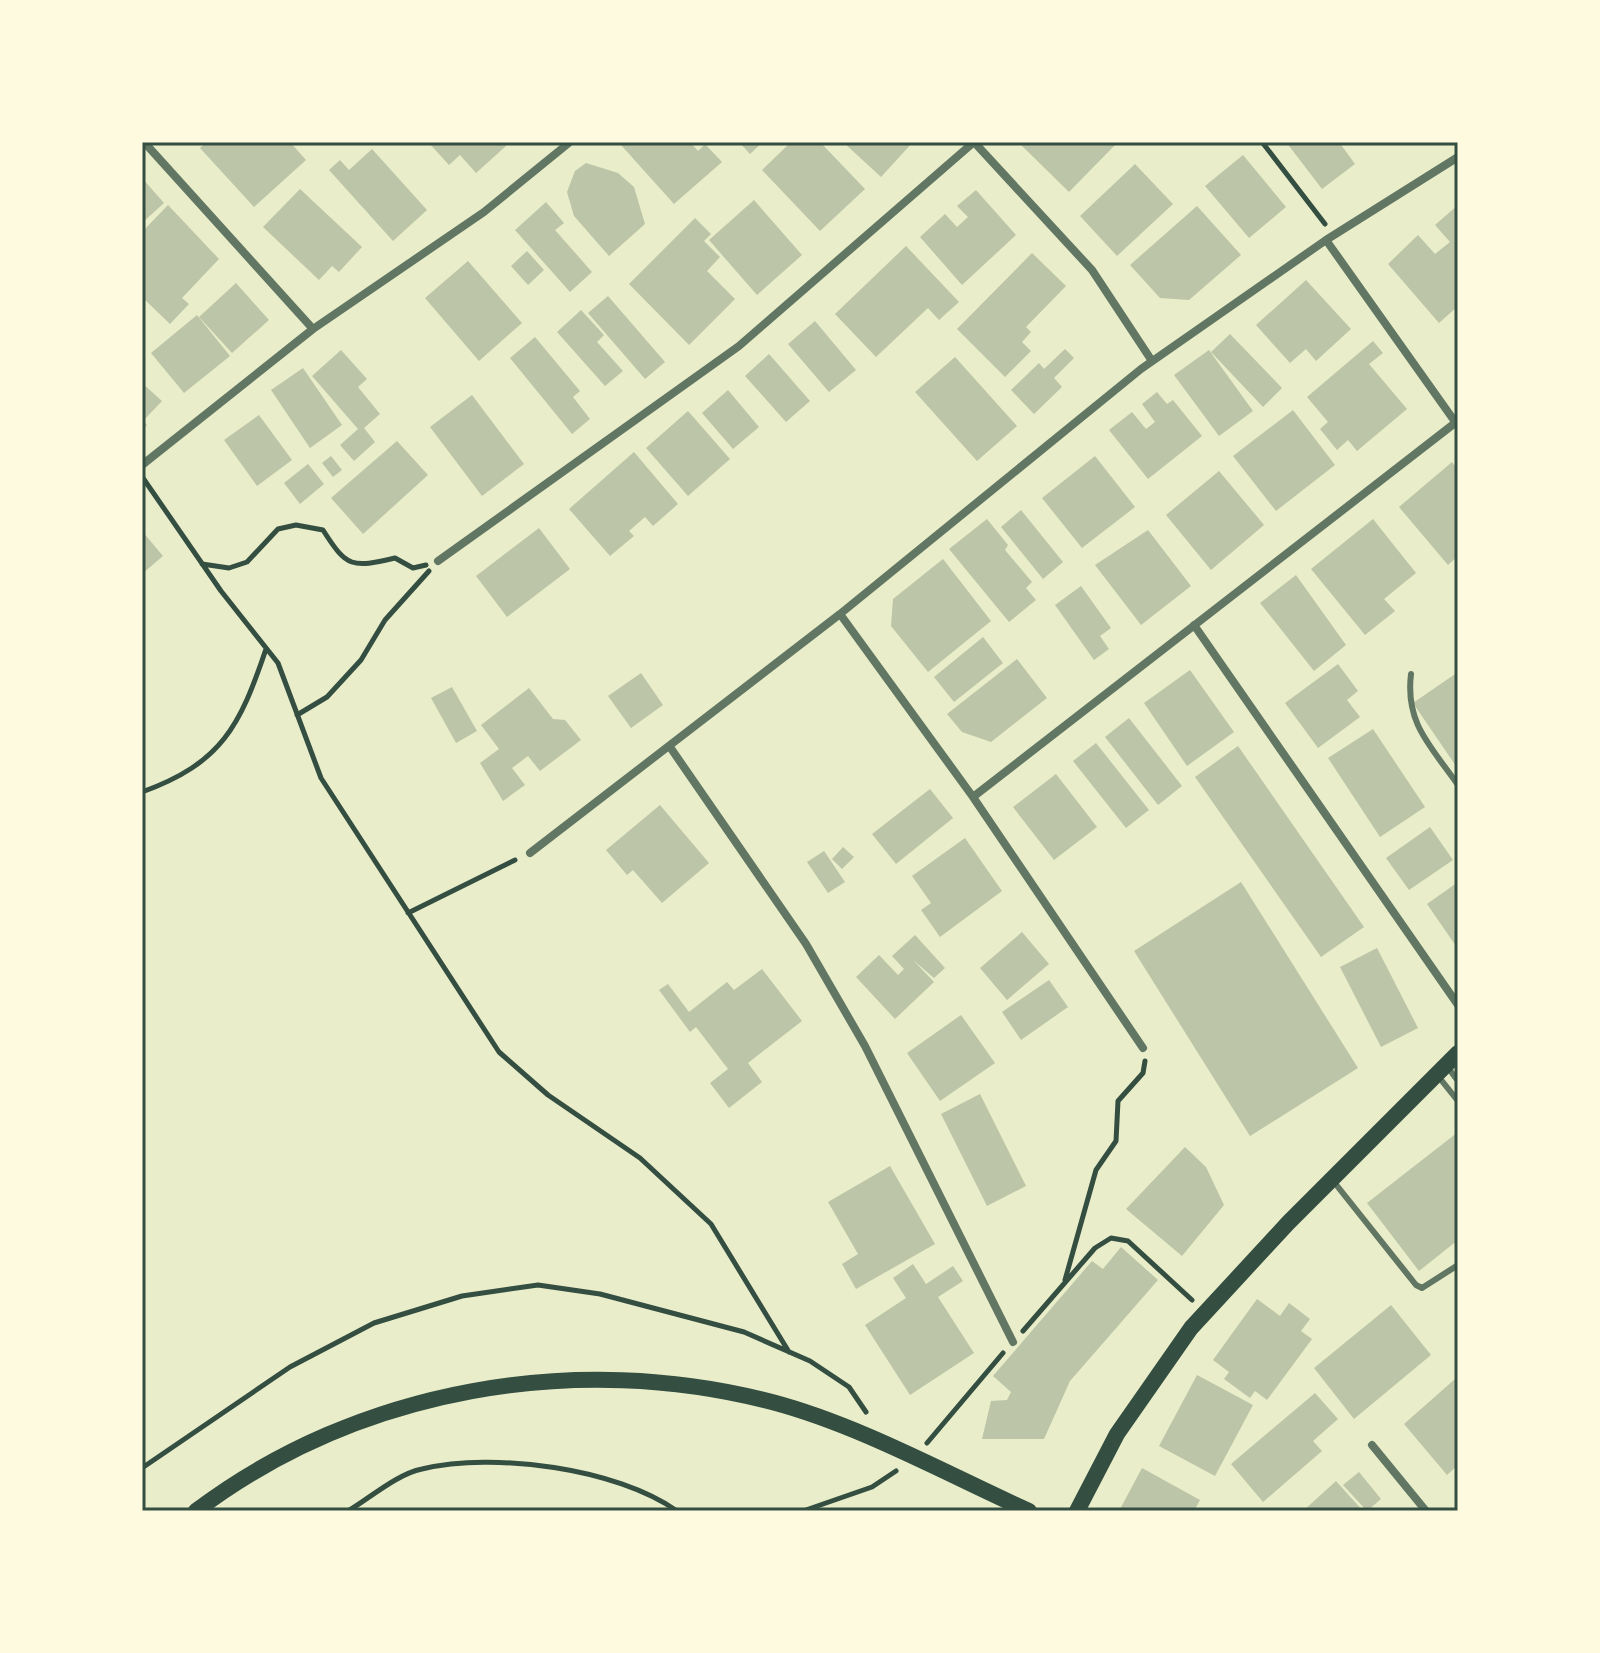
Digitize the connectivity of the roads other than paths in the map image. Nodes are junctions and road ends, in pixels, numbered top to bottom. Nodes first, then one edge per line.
1 (144, 142) edge
2 (570, 142) edge
3 (974, 142) edge
4 (1458, 157) edge
5 (1330, 238) junction
6 (313, 329) junction
7 (1152, 361) junction
8 (1457, 425) edge
9 (142, 465) edge
10 (438, 561) road end
11 (840, 614) junction
12 (1194, 625) junction
13 (1411, 674) dead end
14 (670, 747) junction
15 (1458, 785) edge
16 (973, 797) junction
17 (530, 853) road end
18 (1458, 1005) edge
19 (1143, 1048) road end
20 (1447, 1064) edge
21 (1458, 1081) edge
22 (1458, 1101) edge
23 (1332, 1179) junction
24 (1458, 1265) edge
25 (1013, 1342) road end
26 (1372, 1445) dead end
27 (196, 1511) edge
28 (1029, 1511) edge
29 (1077, 1511) edge
30 (1426, 1511) edge

1 - 6 street
2 - 6 street
3 - 7 street
3 - 10 street
4 - 5 street
5 - 7 street
5 - 8 street
6 - 9 street
7 - 11 street
8 - 12 street
11 - 14 street
11 - 16 street
12 - 16 street
12 - 18 street
13 - 15 lane
14 - 17 street
14 - 25 street
16 - 19 street
20 - 21 lane
20 - 22 lane
20 - 23 main road
23 - 24 lane
23 - 29 main road
26 - 30 street
27 - 28 main road

